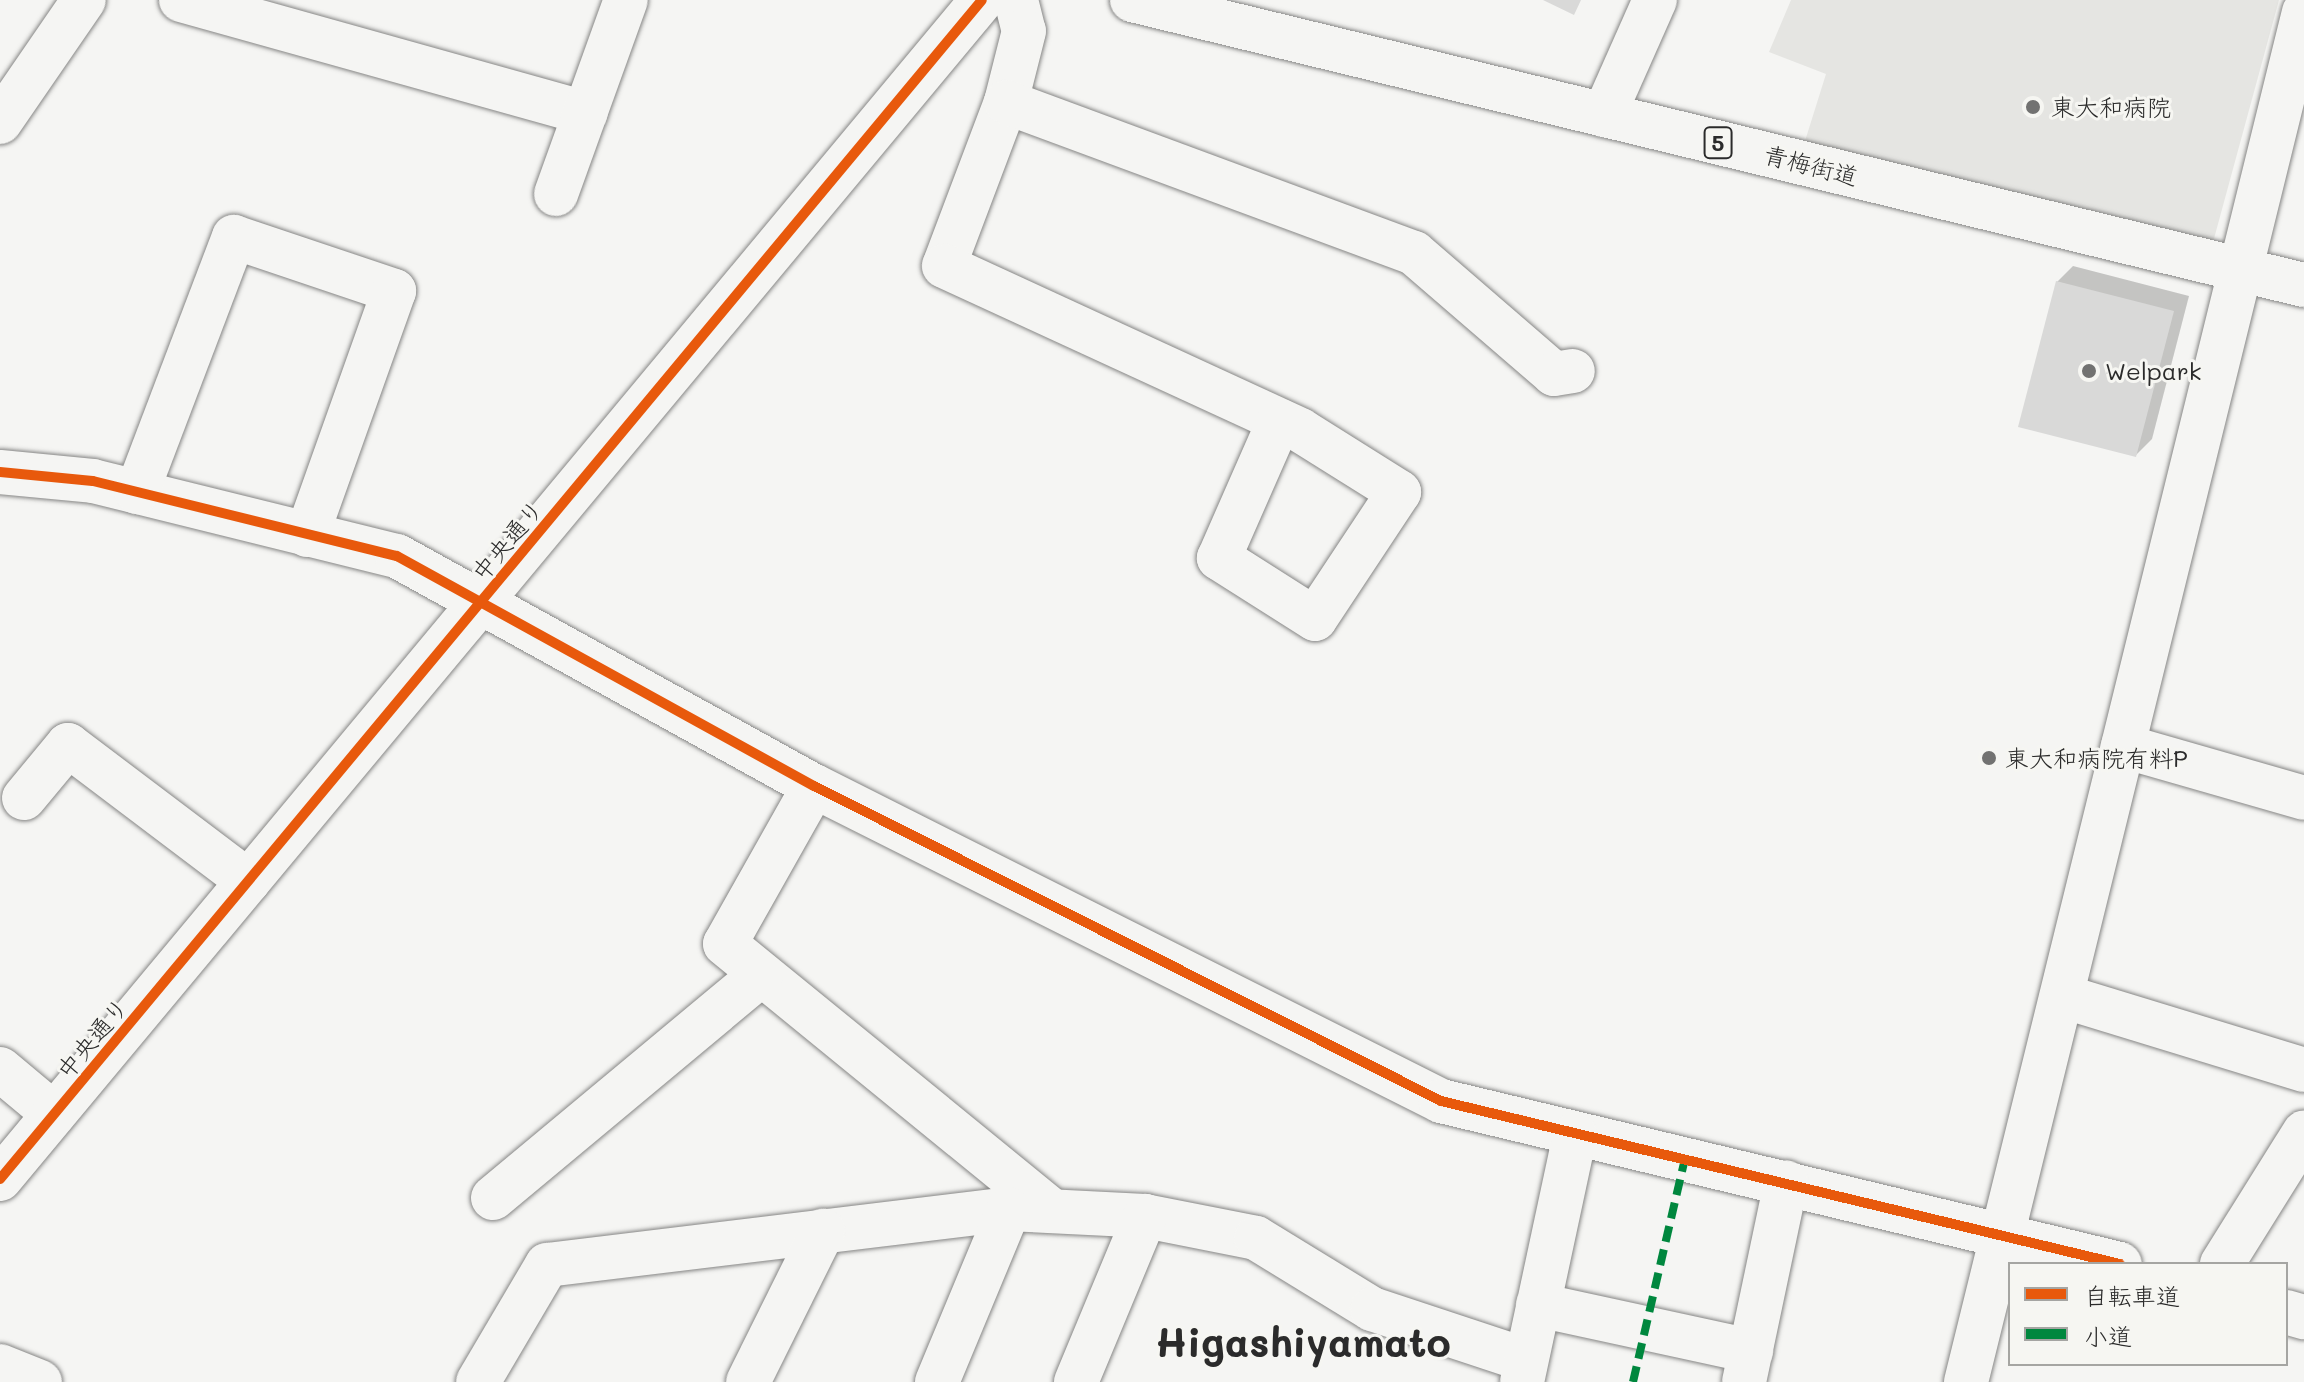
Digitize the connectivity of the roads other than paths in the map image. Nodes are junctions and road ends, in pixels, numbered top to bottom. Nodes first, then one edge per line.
1 (84, 0) edge
2 (181, 0) edge
3 (626, 0) edge
4 (982, 0) edge
5 (1016, 0) edge
6 (1132, 0) edge
7 (1655, 0) edge
8 (2304, 12) edge
9 (1006, 102) junction
10 (586, 113) junction
11 (1604, 115) junction
12 (0, 122) edge
13 (556, 194) dead end
14 (2241, 270) junction
15 (2304, 285) edge
16 (1573, 371) dead end
17 (1279, 421) junction
18 (0, 472) edge
19 (137, 492) junction
20 (307, 535) junction
21 (485, 599) junction
22 (2123, 746) junction
23 (814, 786) junction
24 (24, 798) dead end
25 (2304, 798) edge
26 (248, 881) junction
27 (761, 975) junction
28 (2062, 996) junction
29 (0, 1069) edge
30 (2304, 1070) edge
31 (54, 1114) junction
32 (2304, 1133) edge
33 (1575, 1135) junction
34 (0, 1179) edge
35 (1786, 1182) junction
36 (493, 1198) dead end
37 (1009, 1209) junction
38 (1052, 1211) junction
39 (1145, 1216) junction
40 (823, 1231) junction
41 (2004, 1231) junction
42 (2113, 1262) edge
43 (2223, 1262) edge
44 (1538, 1305) junction
45 (0, 1366) edge
46 (1748, 1366) edge
47 (1524, 1371) edge
48 (40, 1382) edge
49 (478, 1382) edge
50 (748, 1382) edge
51 (937, 1382) edge
52 (1076, 1382) edge
53 (1966, 1382) edge

1 - 12 street
2 - 10 street
3 - 10 street
4 - 21 street, 中央通り
5 - 9 street
6 - 11 street, 青梅街道 / 5
7 - 11 street
8 - 14 street
9 - 16 street
9 - 17 street
10 - 13 street
11 - 14 street, 青梅街道 / 5
14 - 15 street, 青梅街道 / 5
14 - 22 street
17 - 17 street
18 - 19 street
19 - 20 street
19 - 20 street
20 - 21 street
21 - 23 street
21 - 26 street, 中央通り
22 - 25 street
22 - 28 street
23 - 27 street
23 - 33 street
24 - 26 street
26 - 31 street, 中央通り
27 - 36 street
27 - 38 street
28 - 30 street
28 - 41 street
29 - 31 street
31 - 34 street, 中央通り
32 - 43 street
33 - 35 street
33 - 44 street
35 - 41 street
35 - 46 street
37 - 38 street
37 - 40 street
37 - 51 street
38 - 39 street
39 - 47 street
39 - 52 street
40 - 49 street
40 - 50 street
41 - 42 street
41 - 53 street
44 - 46 street
44 - 47 street
45 - 48 street

